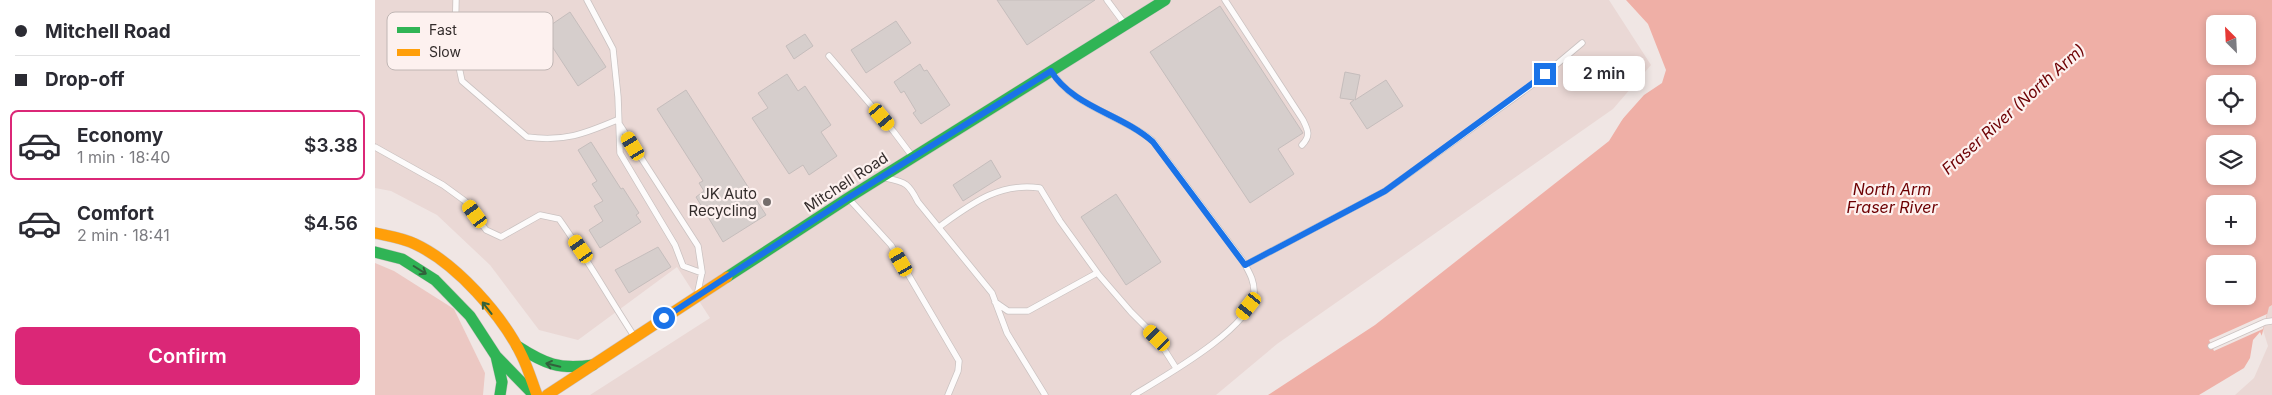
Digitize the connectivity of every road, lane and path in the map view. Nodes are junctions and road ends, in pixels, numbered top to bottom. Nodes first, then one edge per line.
1 (587, 0) edge
2 (1107, 0) edge
3 (1165, 0) edge
4 (1225, 0) edge
5 (1125, 25) junction
6 (1582, 43) dead end
7 (829, 56) dead end
8 (460, 70) edge
9 (1051, 71) junction
10 (617, 120) junction
11 (1302, 145) dead end
12 (375, 147) edge
13 (913, 157) junction
14 (881, 177) junction
15 (848, 198) junction
16 (939, 227) junction
17 (375, 232) edge
18 (375, 252) edge
19 (1245, 265) junction
20 (702, 273) junction
21 (1097, 273) junction
22 (693, 299) junction
23 (995, 302) junction
24 (2272, 321) edge
25 (635, 337) junction
26 (517, 346) junction
27 (2211, 346) dead end
28 (496, 356) junction
29 (593, 365) junction
30 (1176, 368) junction
31 (500, 395) edge
32 (536, 395) edge
33 (547, 395) edge
34 (948, 395) edge
35 (1045, 395) edge
36 (1134, 395) edge

1 - 10 lane
2 - 5 lane
3 - 5 main road, Mitchell Road
4 - 11 lane
5 - 9 main road, Mitchell Road
6 - 19 lane
7 - 13 lane
8 - 10 lane
9 - 13 main road, Mitchell Road
9 - 19 lane
10 - 20 lane
10 - 20 lane
12 - 25 lane
13 - 14 main road, Mitchell Road
14 - 15 main road, Mitchell Road
14 - 16 lane
15 - 22 main road, Mitchell Road
15 - 34 lane
16 - 21 lane
16 - 23 lane
26 -> 17 main road
18 -> 28 main road
19 - 30 lane
20 - 22 lane
21 - 23 lane
21 - 30 lane
22 - 25 main road, Mitchell Road
23 - 35 lane
24 - 27 lane
25 - 29 main road, Mitchell Road
29 -> 26 main road
26 - 32 main road
28 - 31 main road
28 - 32 main road
29 - 33 main road, Mitchell Road
30 - 36 lane

